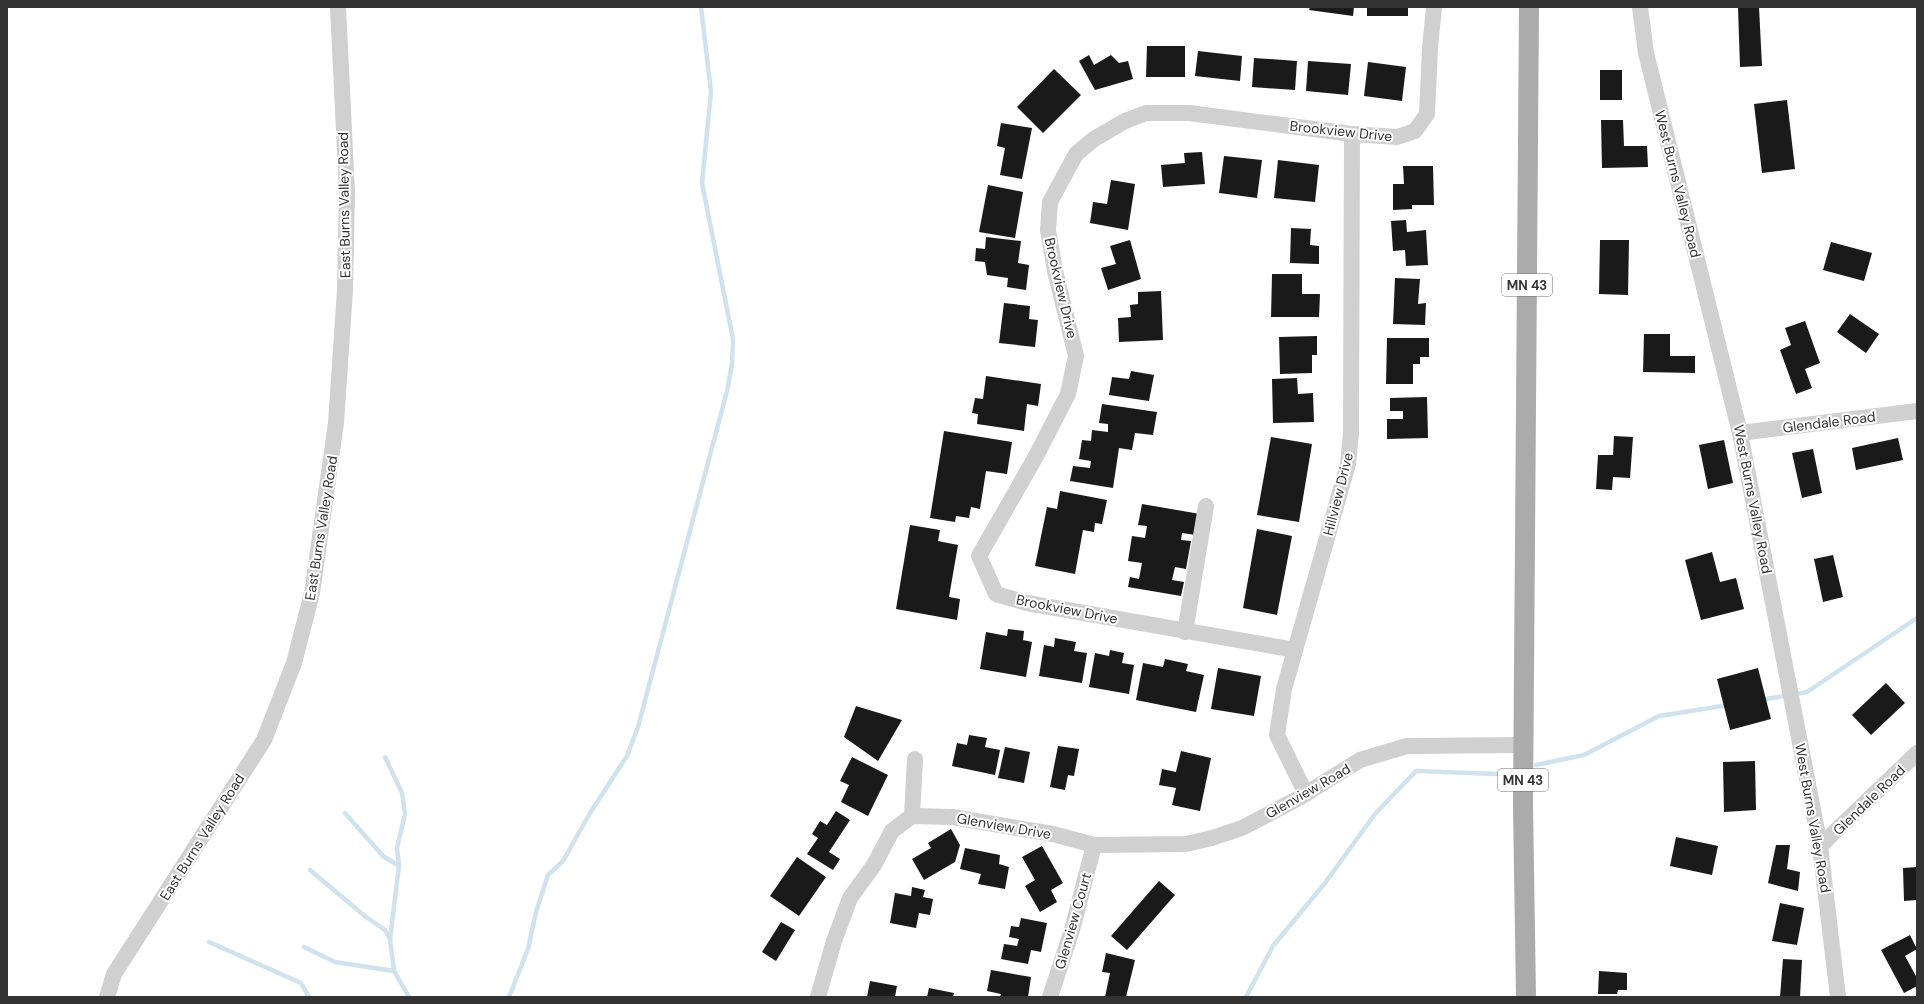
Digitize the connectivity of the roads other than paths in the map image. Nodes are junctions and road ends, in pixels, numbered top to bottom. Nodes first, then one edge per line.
1 (338, 7) edge
2 (1434, 7) edge
3 (1529, 7) edge
4 (1640, 7) edge
5 (1352, 134) junction
6 (1917, 411) edge
7 (1740, 433) junction
8 (1206, 506) dead end
9 (1185, 632) junction
10 (1296, 650) junction
11 (1524, 745) junction
12 (1917, 753) edge
13 (915, 759) dead end
14 (1306, 794) junction
15 (912, 816) junction
16 (1094, 845) junction
17 (1820, 846) junction
18 (107, 997) edge
19 (818, 997) edge
20 (1050, 997) edge
21 (1526, 997) edge
22 (1838, 997) edge

1 - 18 street, East Burns Valley Road
2 - 5 street, Brookview Drive
3 - 11 main road, MN 43
4 - 7 street, West Burns Valley Road
5 - 9 street, Brookview Drive
5 - 10 street, Hillview Drive
6 - 7 street, Glendale Road
7 - 17 street, West Burns Valley Road
8 - 9 street
9 - 10 street, Brookview Drive
10 - 14 street, Hillview Drive
11 - 14 street, Glenview Road
11 - 21 main road, MN 43
12 - 17 street, Glendale Road
13 - 15 street
14 - 16 street, Glenview Road
15 - 16 street, Glenview Drive
15 - 19 street
16 - 20 street, Glenview Court
17 - 22 street, West Burns Valley Road

